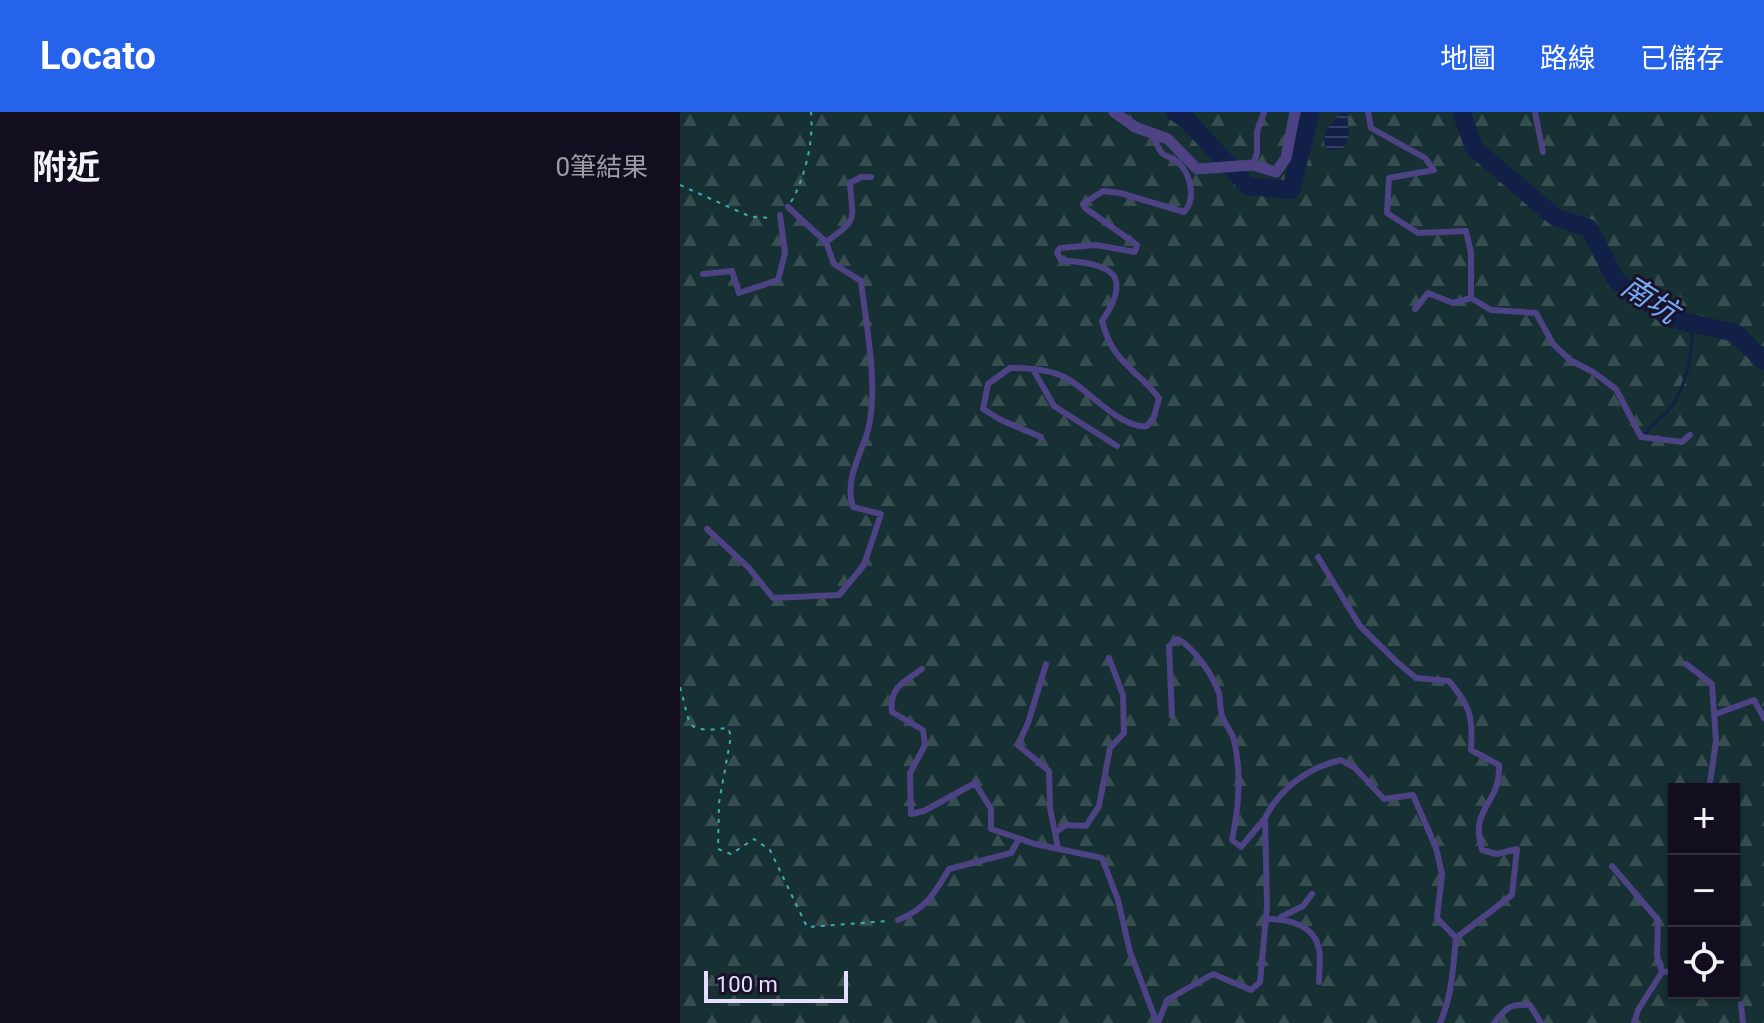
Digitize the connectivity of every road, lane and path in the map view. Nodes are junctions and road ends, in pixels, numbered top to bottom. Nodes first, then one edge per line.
1 (811, 112) edge
2 (1114, 112) edge
3 (1264, 112) edge
4 (1295, 112) edge
5 (1368, 112) edge
6 (1535, 112) edge
7 (1153, 135) junction
8 (1543, 152) dead end
9 (1253, 165) junction
10 (871, 177) dead end
11 (680, 185) edge
12 (788, 207) joint
13 (780, 215) joint
14 (826, 242) junction
15 (703, 274) dead end
16 (1471, 298) junction
17 (1415, 309) dead end
18 (1034, 371) junction
19 (1690, 435) dead end
20 (1041, 437) dead end
21 (1117, 446) dead end
22 (707, 529) dead end
23 (1318, 557) dead end
24 (1109, 658) dead end
25 (1046, 664) dead end
26 (1686, 664) dead end
27 (922, 669) dead end
28 (680, 687) edge
29 (1716, 714) junction
30 (1172, 716) dead end
31 (1764, 718) edge
32 (1710, 783) edge
33 (1265, 818) junction
34 (1056, 832) junction
35 (1019, 839) junction
36 (1058, 848) junction
37 (1612, 866) dead end
38 (1312, 894) dead end
39 (1266, 919) junction
40 (1278, 919) junction
41 (898, 920) joint
42 (1456, 938) junction
43 (1662, 972) junction
44 (1668, 972) edge
45 (1319, 982) dead end
46 (1741, 1004) dead end
47 (1158, 1023) edge
48 (1440, 1023) edge
49 (1494, 1023) edge
50 (1541, 1023) edge
51 (1634, 1023) edge
52 (1743, 1023) edge

1 - 12 path
2 - 7 street
3 - 9 lane
4 - 9 street
5 - 16 lane
6 - 8 lane
7 - 9 street
7 - 18 lane
10 - 14 lane
11 - 13 path
12 - 14 lane
13 - 15 lane
14 - 22 lane
16 - 17 lane
16 - 19 lane
18 - 20 lane
18 - 21 lane
23 - 42 lane
24 - 34 lane
25 - 34 lane
26 - 29 lane
27 - 35 lane
28 - 41 path
29 - 31 lane
29 - 32 lane
30 - 33 lane
33 - 39 lane
33 - 42 lane
34 - 36 lane
35 - 36 lane
35 - 41 lane
36 - 47 lane
37 - 43 lane
38 - 40 lane
39 - 40 lane
39 - 47 lane
40 - 45 lane
42 - 48 lane
43 - 44 lane
43 - 51 lane
46 - 52 lane
49 - 50 lane

